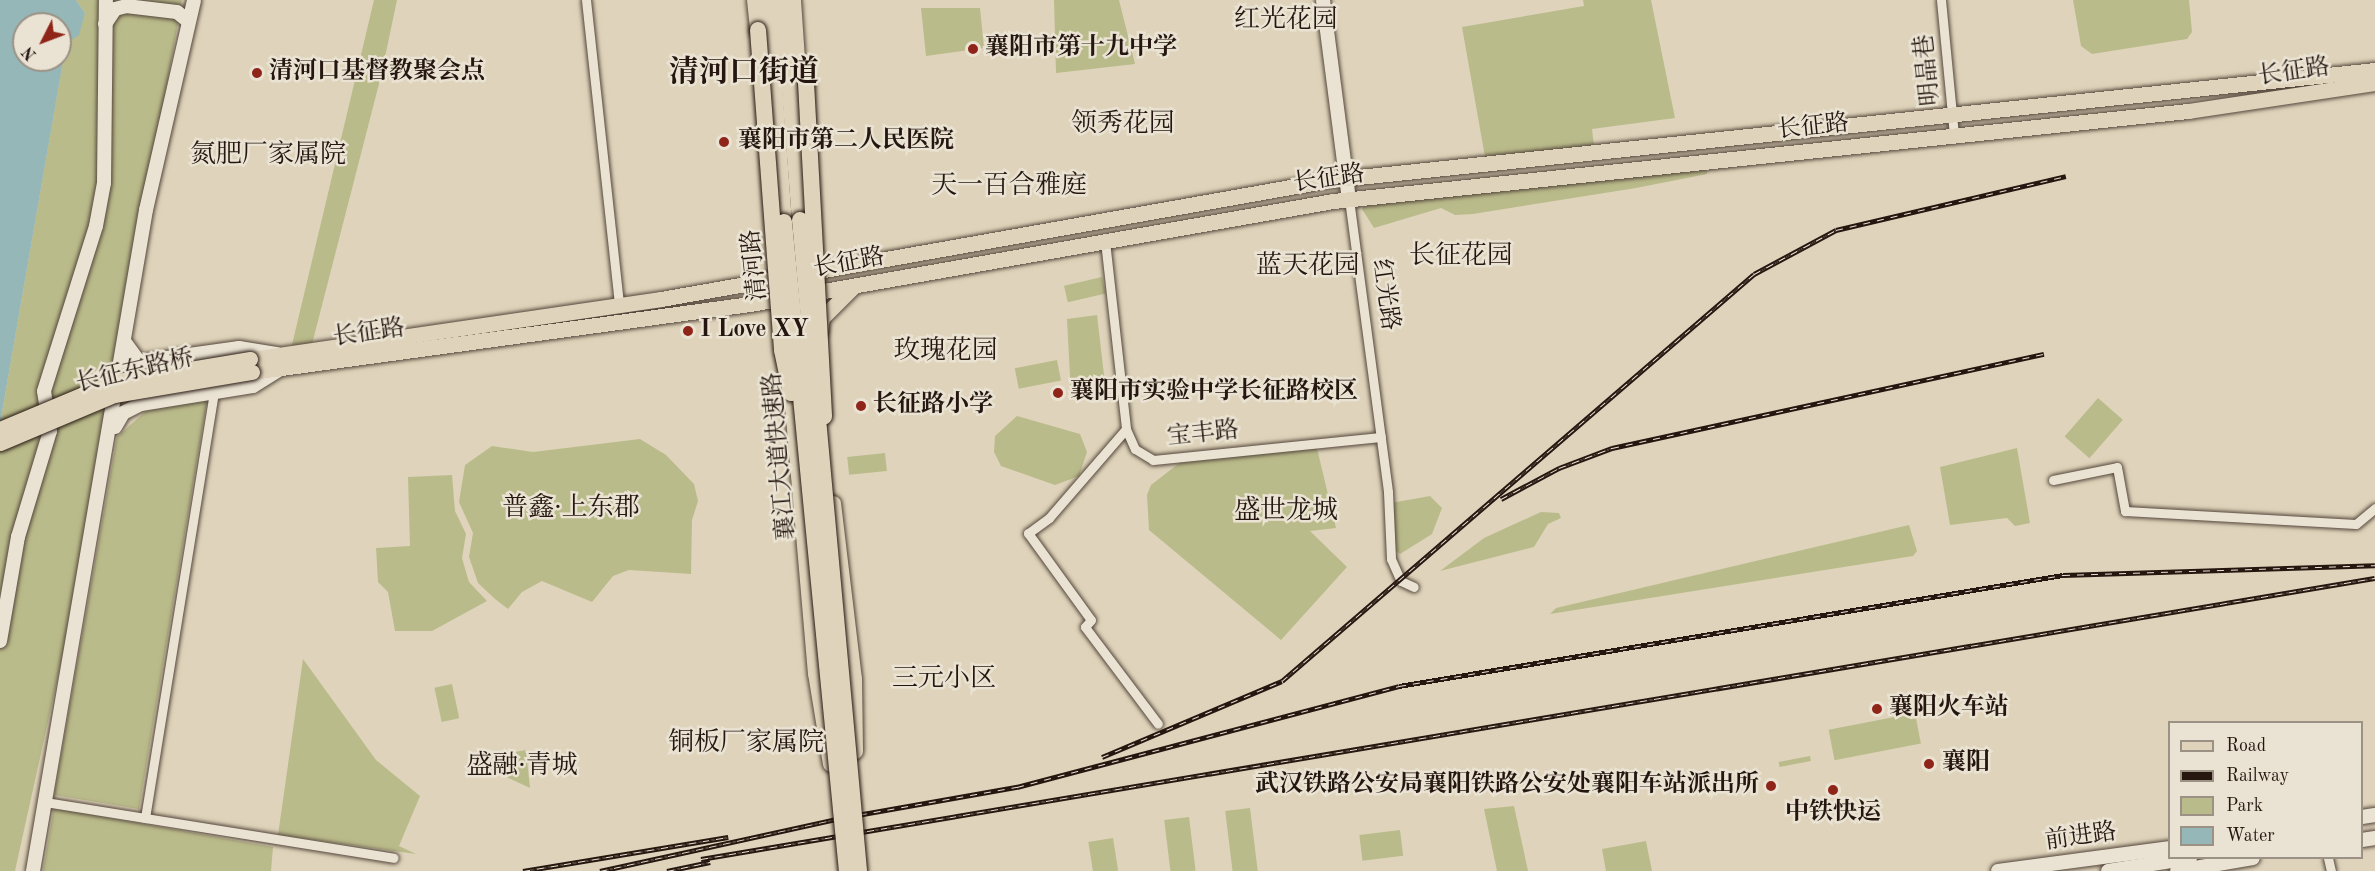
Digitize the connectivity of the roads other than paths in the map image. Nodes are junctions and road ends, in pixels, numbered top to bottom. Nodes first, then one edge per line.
1 (106, 0) edge
2 (586, 0) edge
3 (754, 0) edge
4 (768, 0) edge
5 (783, 0) edge
6 (793, 0) edge
7 (1323, 0) edge
8 (1941, 0) edge
9 (193, 2) edge
10 (177, 12) junction
11 (188, 21) junction
12 (105, 26) junction
13 (798, 62) junction
14 (2375, 70) edge
15 (2375, 83) edge
16 (1953, 114) junction
17 (1954, 136) junction
18 (1346, 178) junction
19 (1349, 199) junction
20 (803, 235) junction
21 (1105, 242) junction
22 (777, 246) junction
23 (833, 268) junction
24 (808, 273) junction
25 (780, 278) junction
26 (756, 282) junction
27 (855, 286) junction
28 (811, 293) junction
29 (782, 298) junction
30 (750, 304) junction
31 (618, 306) junction
32 (124, 339) junction
33 (787, 348) junction
34 (817, 349) junction
35 (139, 362) junction
36 (287, 364) junction
37 (120, 365) junction
38 (251, 366) junction
39 (214, 392) junction
40 (141, 404) junction
41 (114, 408) junction
42 (0, 429) edge
43 (1126, 429) junction
44 (109, 436) junction
45 (1381, 437) junction
46 (0, 443) edge
47 (2053, 480) dead end
48 (2375, 508) edge
49 (820, 547) junction
50 (1414, 587) dead end
51 (0, 641) edge
52 (1158, 724) dead end
53 (855, 772) dead end
54 (832, 776) dead end
55 (45, 802) junction
56 (145, 818) junction
57 (2168, 848) edge
58 (394, 858) dead end
59 (2184, 859) edge
60 (2247, 859) edge
61 (33, 871) edge
62 (847, 871) edge
63 (859, 871) edge
64 (1998, 871) edge
65 (2108, 871) edge
66 (2177, 871) edge

1 - 12 street
2 - 31 street
3 - 22 main road, 清河路
3 - 49 highway, bridge
4 - 49 highway, 襄江大道快速路, bridge
5 - 49 highway, 襄江大道快速路, bridge
6 - 13 main road, 清河路
7 - 18 street, 红光路
8 - 16 street, 明晶巷
9 - 10 street
9 - 11 street
10 - 11 street
10 - 12 street
11 - 32 street
12 - 51 street
13 - 20 main road, 清河路
13 - 49 highway, bridge
14 - 16 main road, 长征路
15 - 17 main road, 长征路
16 - 17 street, 明晶巷
16 - 18 main road, 长征路
17 - 19 main road, 长征路
18 - 19 street, 红光路
18 - 23 main road, 长征路
19 - 21 main road, 长征路
19 - 45 street, 红光路
20 - 23 main road
20 - 24 main road, 清河路
21 - 27 main road, 长征路
21 - 43 street, 宝丰路
22 - 25 main road, 清河路
22 - 26 main road
23 - 24 main road, 长征路
24 - 25 main road, 长征路
24 - 28 main road, 清河路
25 - 26 main road, 长征路
25 - 29 main road, 清河路
26 - 31 main road, 长征路
27 - 28 main road, 长征路
27 - 34 main road
28 - 29 main road, 长征路
28 - 34 main road, 清河路
29 - 30 main road, 长征路
29 - 33 main road, 清河路
30 - 33 main road
30 - 36 main road, 长征路
31 - 36 main road, 长征路
32 - 35 street
32 - 37 street
33 - 54 main road, 清河路
34 - 53 main road, 清河路
35 - 36 street
35 - 37 street
36 - 38 main road
36 - 39 street
37 - 41 street
38 - 42 main road, 长征东路桥, bridge
38 - 46 main road, 长征东路桥, bridge
39 - 40 street
39 - 56 street
40 - 41 street
40 - 44 street
41 - 44 street
43 - 45 street, 宝丰路
43 - 52 street
44 - 55 street
45 - 50 street, 红光路
47 - 48 street
49 - 62 highway, 襄江大道快速路, bridge
49 - 63 highway, 襄江大道快速路, bridge
55 - 56 street
55 - 61 street
56 - 58 street
57 - 64 street, 前进路
59 - 65 street, 前进路
60 - 66 street

